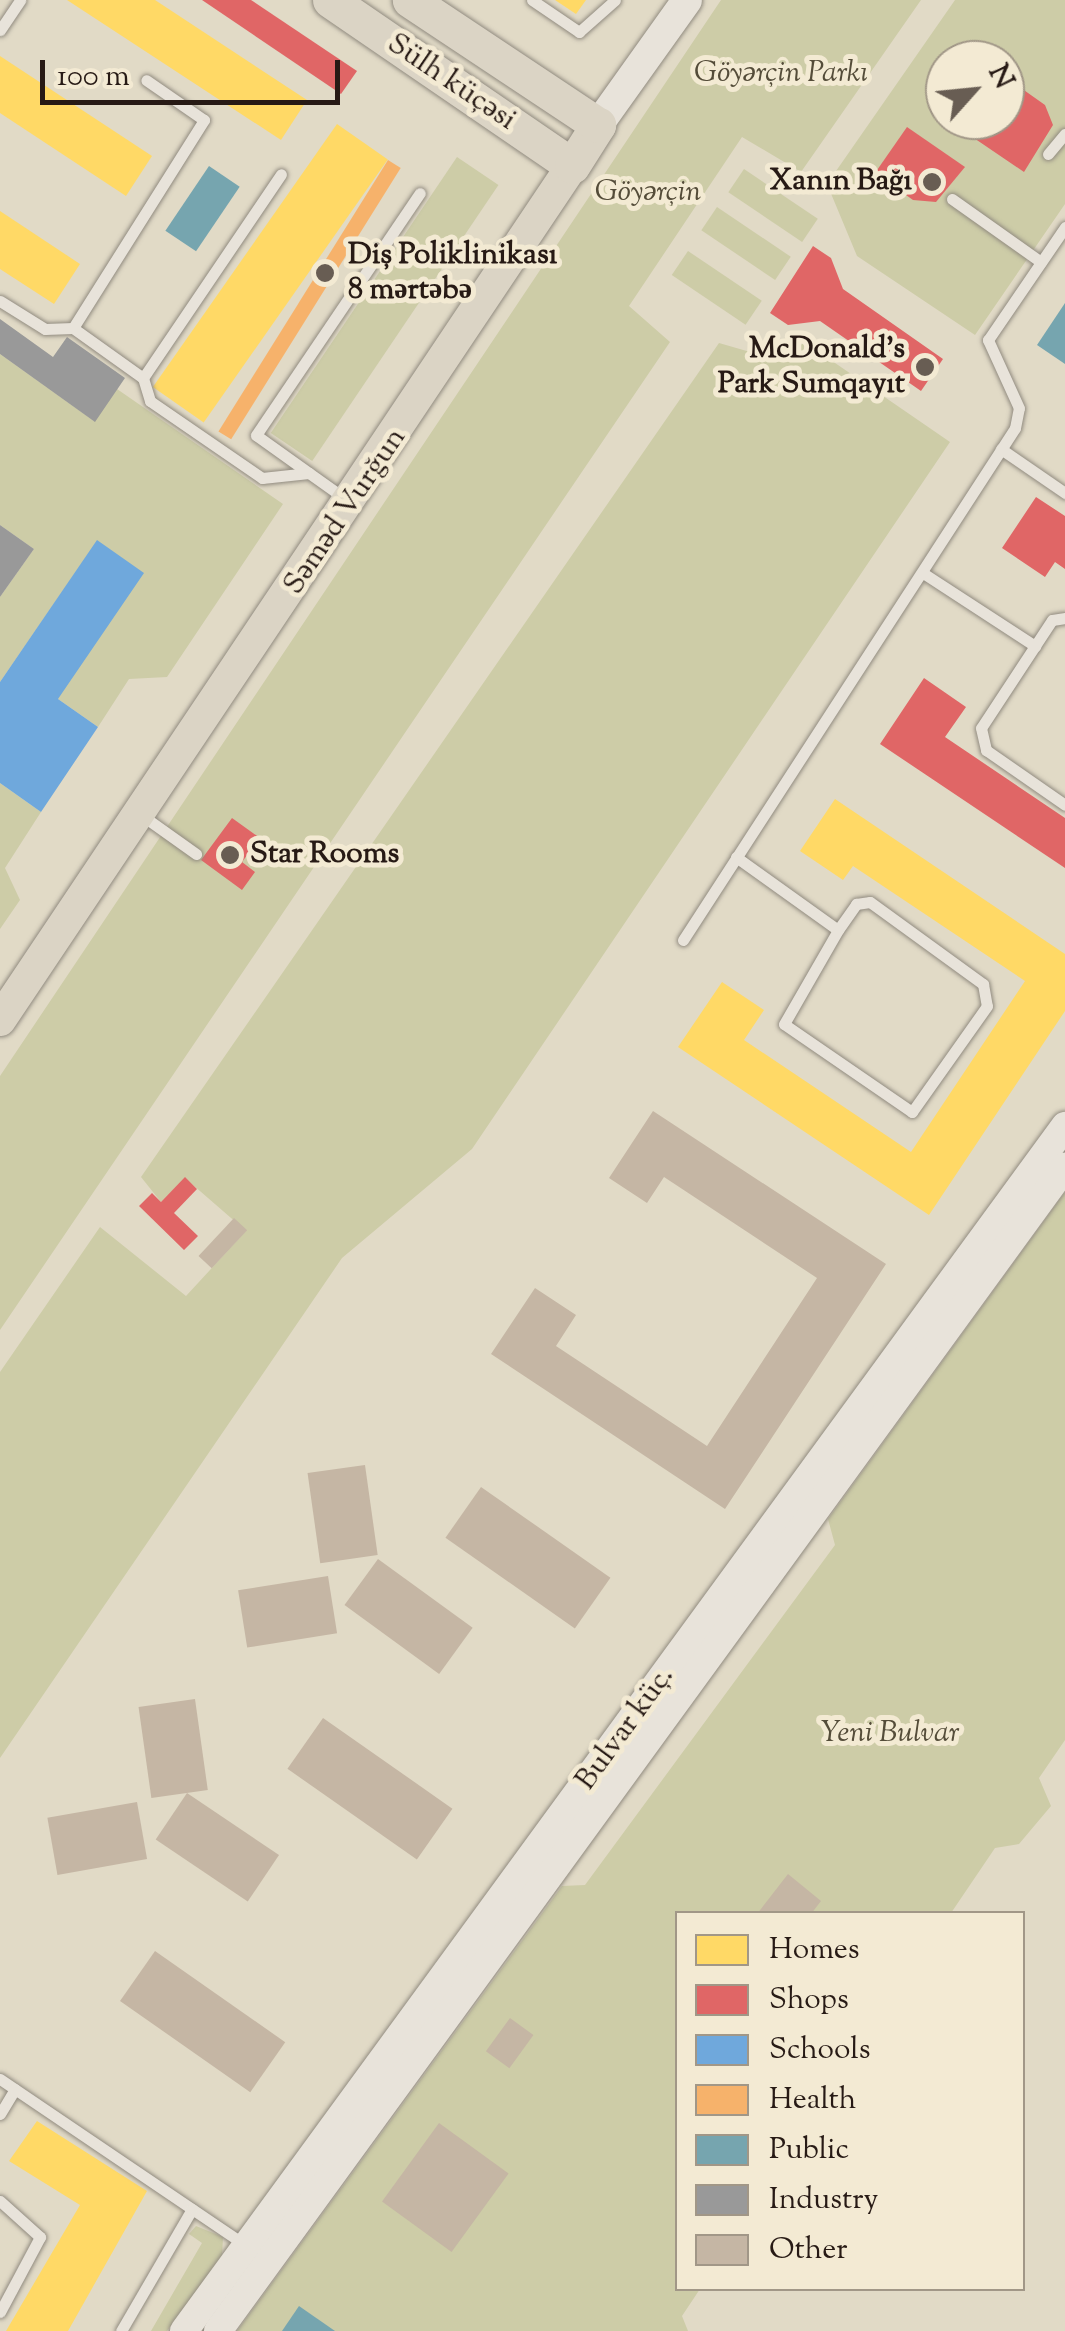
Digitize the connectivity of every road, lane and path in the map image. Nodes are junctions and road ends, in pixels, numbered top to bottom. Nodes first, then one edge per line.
1 (20, 0) edge
2 (330, 0) edge
3 (410, 0) edge
4 (532, 0) edge
5 (616, 0) edge
6 (687, 0) edge
7 (0, 30) edge
8 (146, 80) dead end
9 (598, 125) junction
10 (1065, 134) edge
11 (1048, 154) dead end
12 (572, 166) junction
13 (280, 174) dead end
14 (420, 193) dead end
15 (952, 199) dead end
16 (1065, 227) edge
17 (1040, 262) junction
18 (0, 301) edge
19 (73, 328) junction
20 (144, 378) junction
21 (1002, 449) junction
22 (308, 474) junction
23 (1065, 493) edge
24 (352, 504) junction
25 (923, 573) junction
26 (1065, 618) edge
27 (1035, 646) junction
28 (1065, 805) edge
29 (140, 814) junction
30 (196, 854) dead end
31 (736, 857) junction
32 (838, 930) junction
33 (683, 940) dead end
34 (0, 1020) edge
35 (1065, 1126) edge
36 (1065, 1167) edge
37 (821, 1481) junction
38 (558, 1846) junction
39 (0, 2079) edge
40 (14, 2088) junction
41 (0, 2114) edge
42 (0, 2201) edge
43 (192, 2209) junction
44 (246, 2246) junction
45 (0, 2312) edge
46 (120, 2331) edge
47 (184, 2331) edge
48 (218, 2331) edge

1 - 7 lane
2 - 12 highway, Sülh küçəsi
3 - 9 highway, Sülh küçəsi
4 - 5 lane
6 - 9 main road, Səməd Vurğun
8 - 19 lane
9 - 12 highway, Səməd Vurğun
10 - 11 lane
12 - 24 main road, Səməd Vurğun
13 - 20 lane
14 - 22 lane
15 - 17 lane
16 - 17 lane
17 - 21 lane
18 - 19 lane
19 - 20 lane
20 - 22 lane
21 - 23 lane
21 - 25 lane
22 - 24 lane
24 - 29 main road, Səməd Vurğun
25 - 27 lane
25 - 31 lane
26 - 27 lane
27 - 28 lane
29 - 30 lane
29 - 34 main road, Səməd Vurğun
31 - 32 lane
31 - 33 lane
32 - 32 lane
35 - 37 street, Bulvar küç.
36 - 37 street, Bulvar küç.
37 - 38 street, Bulvar küç.
38 - 44 street, Bulvar küç.
38 - 48 street, Bulvar küç.
39 - 40 lane
40 - 41 lane
40 - 43 lane
42 - 45 lane
43 - 44 lane
43 - 46 lane
44 - 47 street, Bulvar küç.

